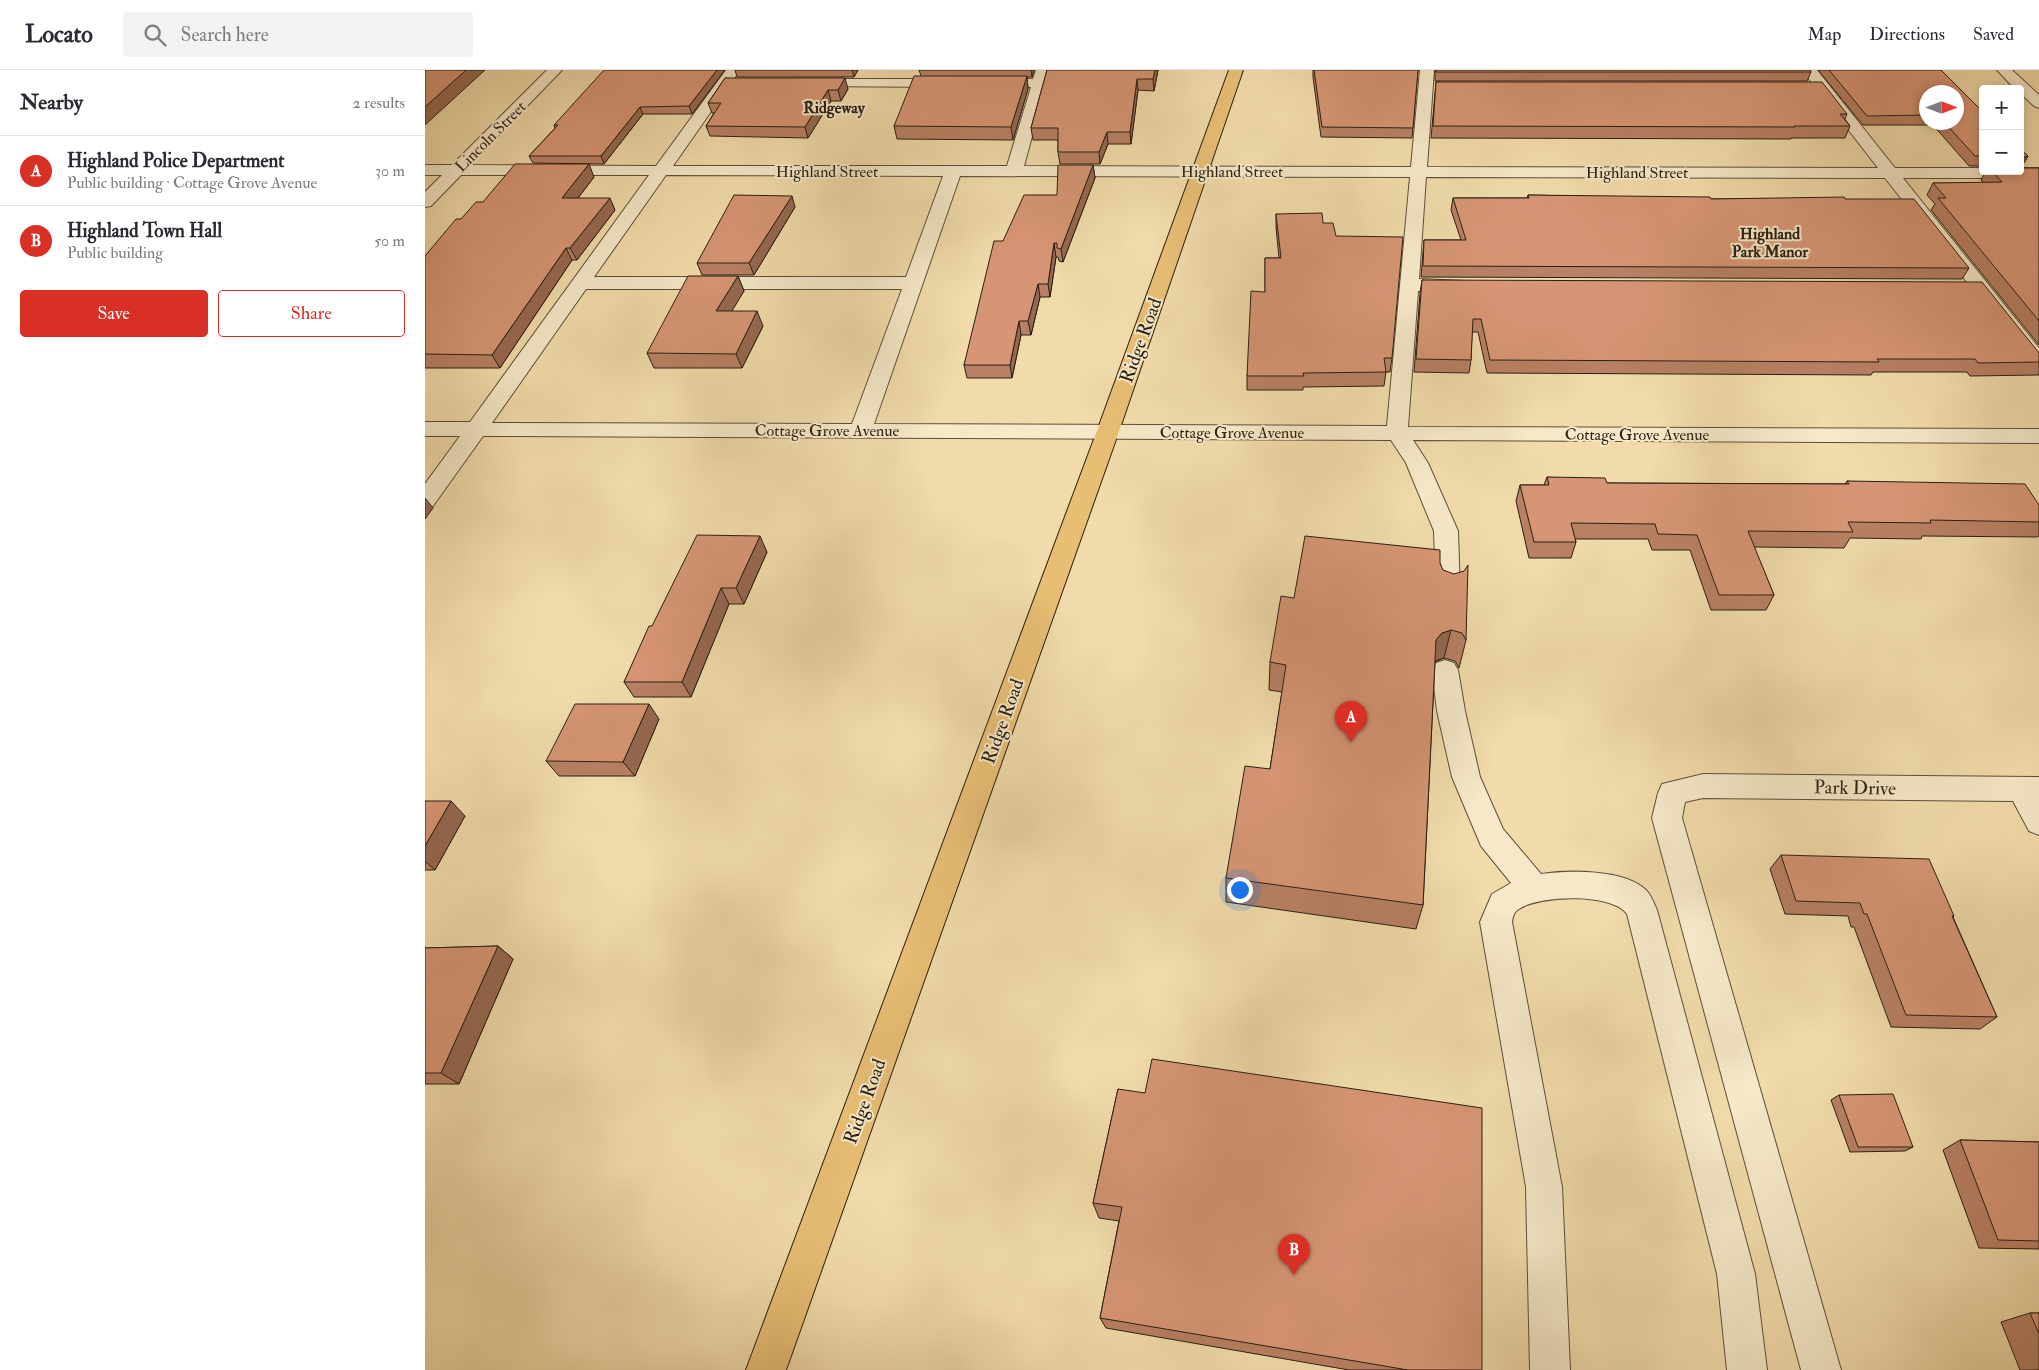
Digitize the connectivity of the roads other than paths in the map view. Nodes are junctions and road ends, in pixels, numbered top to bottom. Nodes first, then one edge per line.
1 (555, 70) edge
2 (1236, 70) edge
3 (1809, 70) edge
4 (2004, 70) edge
5 (1041, 76) edge
6 (734, 78) edge
7 (1430, 81) edge
8 (793, 83) edge
9 (960, 83) edge
10 (980, 83) edge
11 (1802, 86) edge
12 (1821, 86) junction
13 (2039, 103) edge
14 (425, 170) edge
15 (456, 170) junction
16 (660, 171) junction
17 (953, 171) junction
18 (1014, 171) junction
19 (1200, 171) junction
20 (1419, 172) junction
21 (1889, 173) junction
22 (2039, 173) edge
23 (425, 202) edge
24 (581, 283) junction
25 (913, 283) junction
26 (1409, 285) junction
27 (1478, 285) edge
28 (1961, 287) edge
29 (1981, 287) junction
30 (2039, 361) edge
31 (425, 429) edge
32 (477, 429) junction
33 (861, 430) junction
34 (1108, 431) junction
35 (1397, 433) junction
36 (2039, 436) edge
37 (425, 501) edge
38 (1448, 592) edge
39 (1445, 670) edge
40 (2030, 789) edge
41 (2039, 822) edge
42 (1534, 888) junction
43 (766, 1370) edge
44 (1550, 1370) edge
45 (1747, 1370) edge
46 (1821, 1370) edge

1 - 15 street, Lincoln Street
2 - 19 main road, Ridge Road
3 - 12 street
4 - 13 street
5 - 10 street
5 - 18 street
6 - 16 street
7 - 20 street
8 - 9 street
11 - 12 street
12 - 21 street
14 - 15 street, Highland Street
15 - 16 street, Highland Street
15 - 23 street, Lincoln Street
16 - 17 street, Highland Street
16 - 24 street
17 - 18 street, Highland Street
17 - 25 street
18 - 19 street, Highland Street
19 - 20 street, Highland Street
19 - 34 main road, Ridge Road
20 - 21 street, Highland Street
20 - 26 street
21 - 22 street, Highland Street
21 - 29 street
24 - 25 street
24 - 32 street
25 - 33 street
26 - 27 street
26 - 35 street
28 - 29 street
29 - 30 street
31 - 32 street, Cottage Grove Avenue
32 - 33 street, Cottage Grove Avenue
32 - 37 street
33 - 34 street, Cottage Grove Avenue
34 - 35 street, Cottage Grove Avenue
34 - 43 main road, Ridge Road
35 - 36 street, Cottage Grove Avenue
35 - 38 street
39 - 42 street
40 - 41 street
40 - 46 street, Park Drive
42 - 44 street
42 - 45 street

